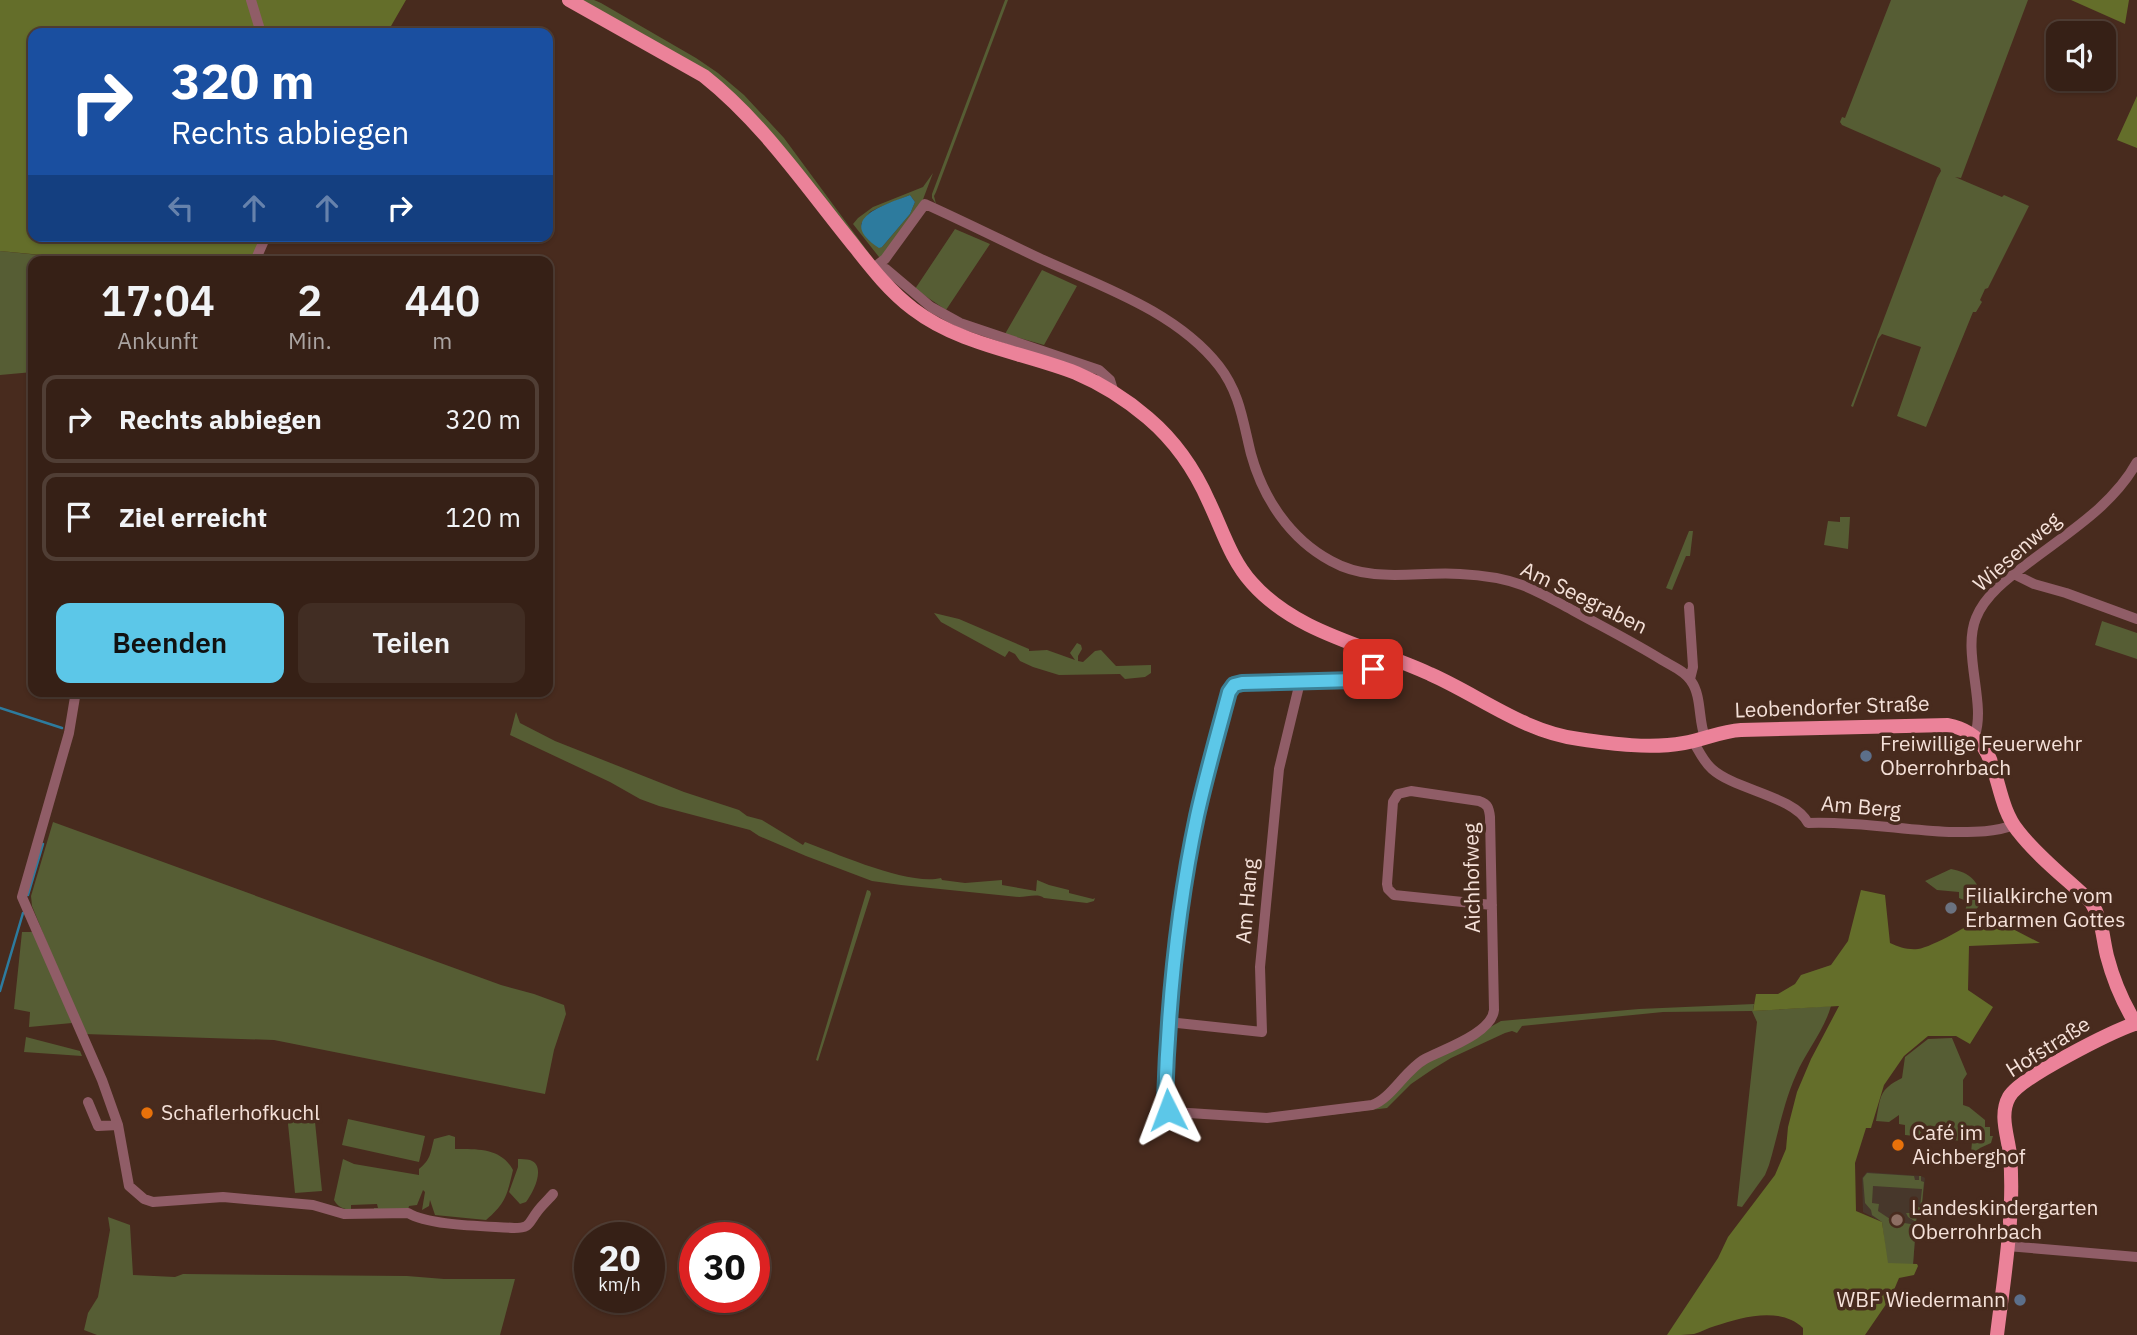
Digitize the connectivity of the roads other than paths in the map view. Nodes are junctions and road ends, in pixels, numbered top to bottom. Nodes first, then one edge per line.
1 (251, 0) edge
2 (569, 0) edge
3 (259, 28) edge
4 (872, 268) junction
5 (2137, 462) edge
6 (2014, 574) junction
7 (1689, 607) dead end
8 (2137, 619) edge
9 (1379, 654) junction
10 (1690, 678) junction
11 (1300, 682) junction
12 (75, 697) edge
13 (1975, 735) junction
14 (1699, 739) junction
15 (2014, 825) junction
16 (1492, 905) junction
17 (1168, 1022) junction
18 (2137, 1023) edge
19 (88, 1102) dead end
20 (118, 1125) junction
21 (553, 1194) dead end
22 (2007, 1246) junction
23 (2137, 1257) edge
24 (1997, 1335) edge

1 - 3 street
2 - 4 main road, Leobendorfer Straße
4 - 9 main road, Leobendorfer Straße
4 - 10 street, Am Seegraben
5 - 6 street, Wiesenweg
6 - 8 street
6 - 13 street, Wiesenweg
7 - 10 street
9 - 11 street
9 - 14 main road, Leobendorfer Straße
10 - 14 street
11 - 17 street
11 - 17 street, Am Hang
12 - 20 street
13 - 14 main road, Leobendorfer Straße
13 - 15 main road
14 - 15 street, Am Berg
15 - 18 main road
16 - 16 street, Aichhofweg
16 - 17 street, Aichhofweg
18 - 22 main road, Hofstraße
19 - 20 street
20 - 21 street
22 - 23 street
22 - 24 main road, Hofstraße

